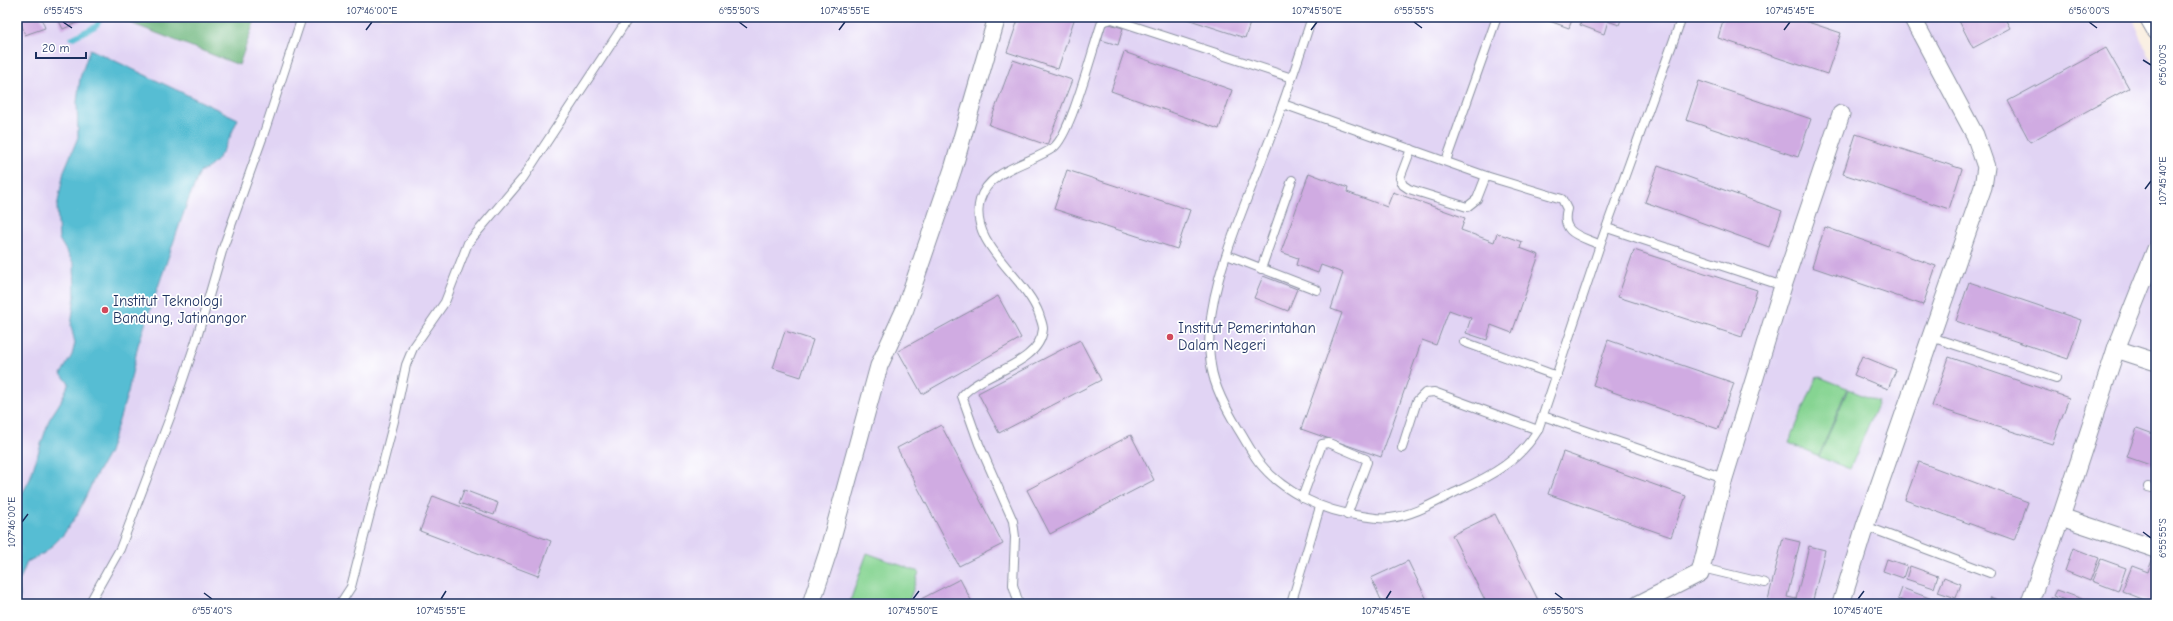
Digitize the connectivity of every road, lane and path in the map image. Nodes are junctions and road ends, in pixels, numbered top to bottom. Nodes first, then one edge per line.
1 (302, 17) edge
2 (629, 17) edge
3 (996, 17) edge
4 (1312, 17) edge
5 (1497, 17) edge
6 (1682, 17) edge
7 (1912, 17) edge
8 (2148, 17) edge
9 (2156, 31) edge
10 (1292, 78) junction
11 (1283, 104) junction
12 (1841, 114) dead end
13 (1411, 148) junction
14 (1446, 161) junction
15 (1486, 176) junction
16 (1292, 180) dead end
17 (1607, 228) junction
18 (1600, 245) junction
19 (2156, 249) edge
20 (1227, 255) junction
21 (1261, 268) junction
22 (1783, 286) junction
23 (1317, 290) dead end
24 (1931, 336) junction
25 (1464, 342) dead end
26 (2116, 349) junction
27 (2156, 362) edge
28 (1557, 376) junction
29 (2056, 378) dead end
30 (1543, 416) junction
31 (1538, 430) junction
32 (1402, 448) dead end
33 (1724, 478) junction
34 (1302, 498) junction
35 (1320, 507) junction
36 (1347, 514) junction
37 (2061, 517) junction
38 (1865, 526) junction
39 (2156, 549) edge
40 (1702, 568) junction
41 (1990, 573) dead end
42 (1765, 583) dead end
43 (89, 604) edge
44 (340, 604) edge
45 (811, 604) edge
46 (1019, 604) edge
47 (1291, 604) edge
48 (1639, 604) edge
49 (1841, 604) edge
50 (2029, 604) edge

1 - 43 lane
2 - 44 lane
3 - 45 street
4 - 10 lane
5 - 14 lane
6 - 17 lane
7 - 24 street
8 - 9 street
10 - 11 lane
10 - 46 lane
11 - 13 lane
11 - 20 lane
12 - 22 street
13 - 14 lane
13 - 15 lane
14 - 15 lane
15 - 18 lane
16 - 21 lane
17 - 18 lane
17 - 22 lane
18 - 28 lane
19 - 26 street
20 - 21 lane
20 - 34 lane
21 - 23 lane
22 - 33 street
24 - 29 lane
24 - 38 street
25 - 28 lane
26 - 27 street
26 - 37 street
28 - 30 lane
30 - 31 lane
30 - 33 lane
31 - 32 lane
31 - 36 lane
33 - 40 street
34 - 35 lane
34 - 36 lane
35 - 36 lane
35 - 47 lane
37 - 39 street
37 - 50 street
38 - 41 lane
38 - 49 street
40 - 42 lane
40 - 48 street

